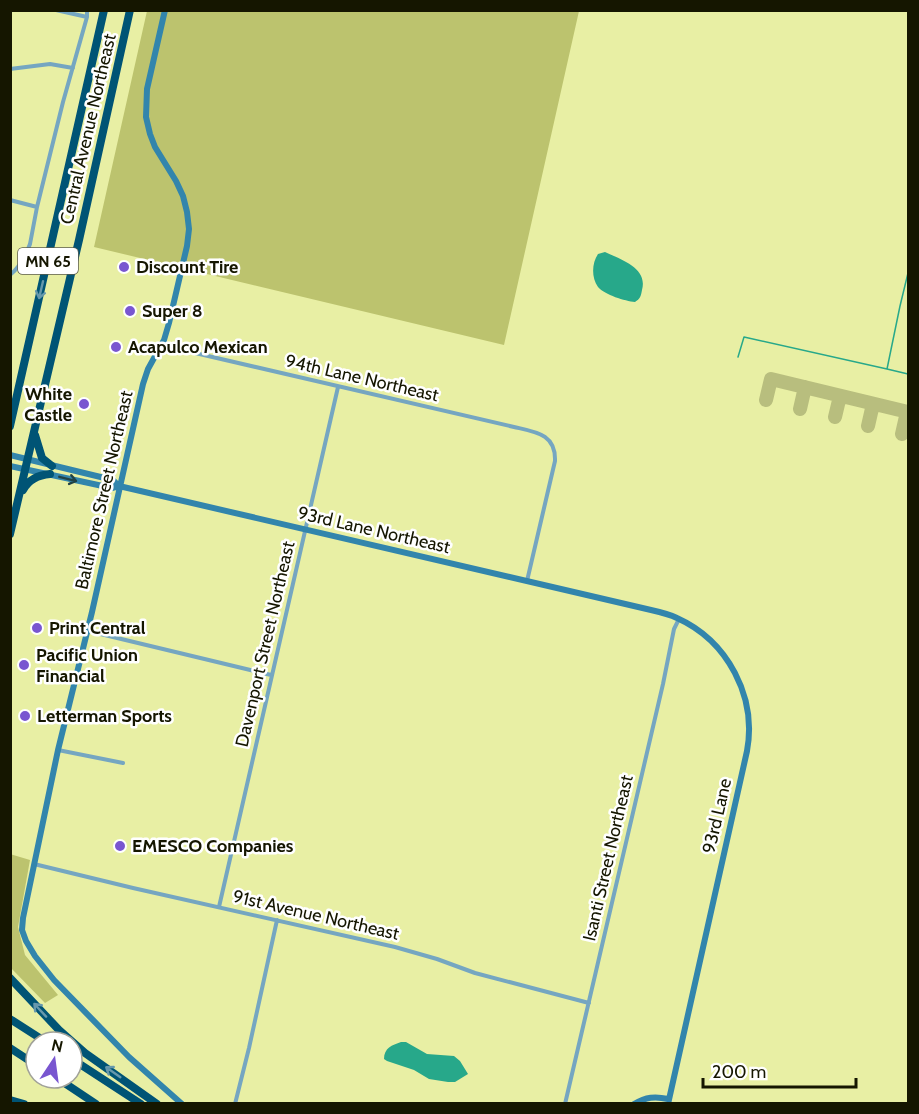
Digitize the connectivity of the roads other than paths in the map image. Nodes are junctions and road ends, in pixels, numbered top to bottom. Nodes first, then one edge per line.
1 (56, 10) edge
2 (87, 10) edge
3 (104, 10) edge
4 (130, 10) edge
5 (165, 10) edge
6 (87, 17) junction
7 (73, 68) junction
8 (10, 69) edge
9 (10, 200) edge
10 (37, 207) junction
11 (10, 275) edge
12 (162, 342) junction
13 (338, 387) junction
14 (10, 426) edge
15 (35, 430) junction
16 (10, 455) edge
17 (27, 460) junction
18 (10, 466) edge
19 (26, 469) junction
20 (51, 470) junction
21 (119, 486) junction
22 (18, 500) junction
23 (306, 529) junction
24 (10, 534) edge
25 (527, 581) junction
26 (621, 603) joint
27 (679, 619) junction
28 (88, 631) junction
29 (271, 675) junction
30 (58, 750) junction
31 (123, 763) dead end
32 (34, 864) junction
33 (219, 907) junction
34 (277, 920) junction
35 (10, 978) edge
36 (589, 1003) junction
37 (10, 1019) edge
38 (27, 1030) edge
39 (10, 1048) edge
40 (24, 1057) edge
41 (84, 1067) edge
42 (75, 1090) edge
43 (10, 1100) edge
44 (668, 1101) edge
45 (24, 1104) edge
46 (96, 1104) edge
47 (141, 1104) edge
48 (157, 1104) edge
49 (182, 1104) edge
50 (236, 1104) edge
51 (565, 1104) edge
52 (634, 1104) edge

1 - 6 street
2 - 6 street
3 -> 14 highway, Central Avenue Northeast / MN 65
4 - 15 highway, Central Avenue Northeast / MN 65
5 - 12 street, Baltimore Street Northeast
6 - 7 street
7 - 8 street
7 - 10 street
9 - 10 street
10 - 11 street
12 - 13 street, 94th Lane Northeast
12 - 21 street, Baltimore Street Northeast
13 - 23 street, Davenport Street Northeast
13 - 25 street, 94th Lane Northeast
15 - 17 highway, Central Avenue Northeast / MN 65
15 - 20 highway
16 - 17 street, 93rd Lane Northeast
17 - 19 highway, Central Avenue Northeast / MN 65
17 - 20 street, 93rd Lane Northeast
18 - 19 street, 93rd Lane Northeast
19 - 20 street, 93rd Lane Northeast
19 - 22 highway, Central Avenue Northeast / MN 65
20 - 21 street, 93rd Lane Northeast
20 - 22 highway
21 - 23 street, 93rd Lane Northeast
21 - 28 street, Baltimore Street Northeast
22 - 24 highway, Central Avenue Northeast / MN 65
23 - 25 street, 93rd Lane Northeast
23 - 29 street, Davenport Street Northeast
25 - 26 street, 93rd Lane Northeast
26 - 27 street, 93rd Lane
27 - 36 street, Isanti Street Northeast
27 - 44 street, 93rd Lane
28 - 29 street
28 - 30 street, Baltimore Street Northeast
29 - 33 street, Davenport Street Northeast
30 - 31 street
30 - 32 street, Baltimore Street Northeast
32 - 33 street, 91st Avenue Northeast
32 - 49 street, Baltimore Street Northeast
33 - 34 street, 91st Avenue Northeast
34 - 36 street, 91st Avenue Northeast
34 - 50 street
48 -> 35 highway
36 - 51 street, Isanti Street Northeast
37 - 38 highway
39 - 40 highway
41 - 47 highway
42 - 46 highway
43 - 45 highway
44 - 52 street

